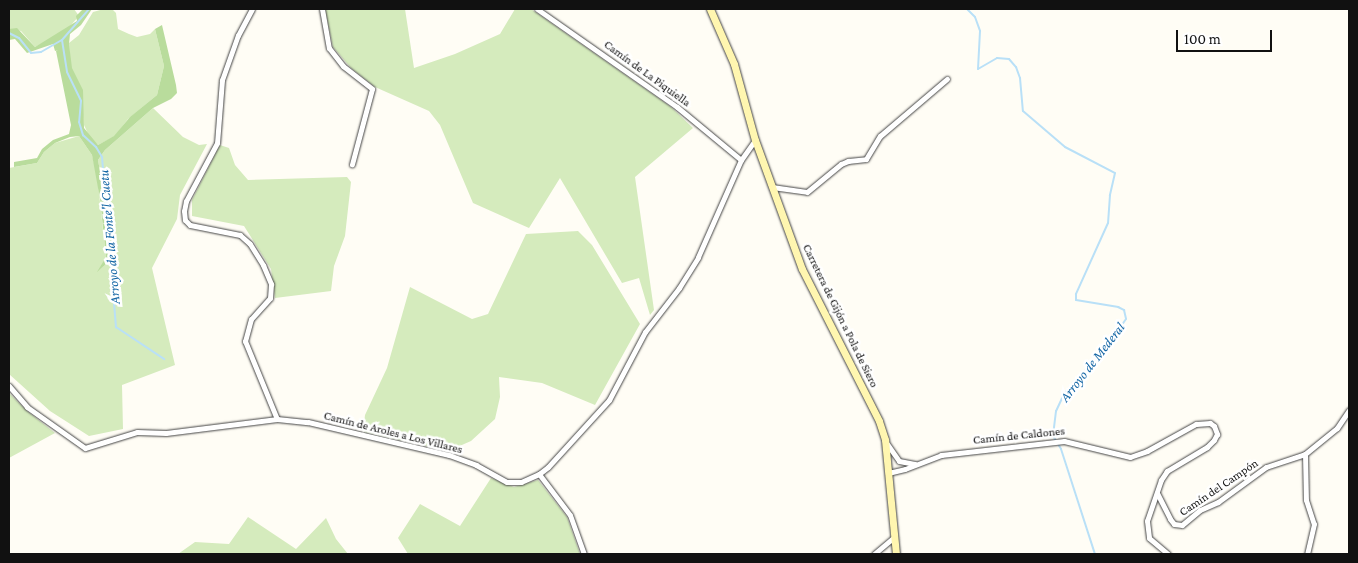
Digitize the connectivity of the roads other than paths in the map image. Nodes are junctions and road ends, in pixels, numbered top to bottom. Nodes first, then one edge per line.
1 (252, 9) edge
2 (322, 9) edge
3 (537, 9) edge
4 (710, 9) edge
5 (947, 78) dead end
6 (755, 140) junction
7 (741, 160) junction
8 (352, 164) dead end
9 (772, 187) junction
10 (9, 386) edge
11 (1349, 410) edge
12 (277, 419) junction
13 (884, 440) junction
14 (1305, 454) junction
15 (899, 461) junction
16 (918, 464) junction
17 (888, 469) junction
18 (539, 474) junction
19 (1158, 493) junction
20 (894, 537) junction
21 (584, 554) edge
22 (874, 554) edge
23 (896, 554) edge
24 (1168, 554) edge
25 (1307, 554) edge

1 - 12 street
2 - 8 street
3 - 7 street, Camín de La Piquiella
4 - 6 street, Carretera de Gijón a Pola de Siero
5 - 9 street
6 - 7 street, Camín de Aroles a Los Villares
6 - 9 street, Carretera de Gijón a Pola de Siero
7 - 18 street, Camín de Aroles a Los Villares
9 - 13 street, Carretera de Gijón a Pola de Siero
10 - 12 street, Camín de Aroles a Los Villares
11 - 14 street, Camín del Campón
12 - 18 street, Camín de Aroles a Los Villares
13 - 15 street
13 - 17 street, Carretera de Gijón a Pola de Siero
14 - 19 street, Camín del Campón
14 - 25 street
15 - 16 street
15 - 17 street
16 - 17 street, Camín de Caldones
16 - 19 street, Camín de Caldones
17 - 20 street, Carretera de Gijón a Pola de Siero
18 - 21 street
19 - 24 street, Camín de Caldones
20 - 22 street
20 - 23 street, Carretera de Gijón a Pola de Siero

